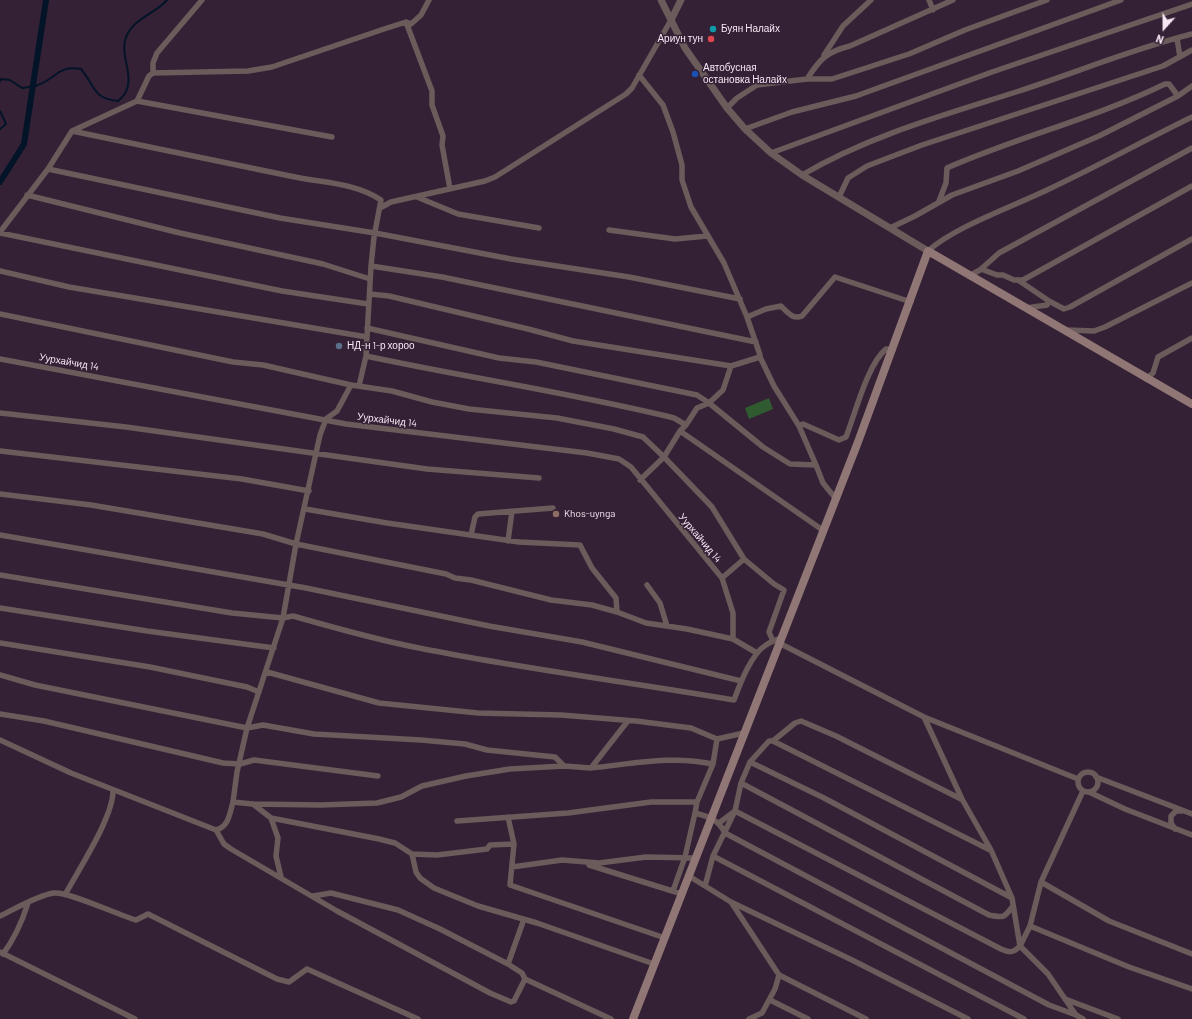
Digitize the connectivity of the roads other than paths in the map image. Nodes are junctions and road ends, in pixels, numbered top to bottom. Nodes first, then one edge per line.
1 (202, 0) edge
2 (429, 0) edge
3 (661, 0) edge
4 (681, 0) edge
5 (872, 0) edge
6 (929, 0) edge
7 (953, 0) edge
8 (1047, 0) edge
9 (1121, 0) edge
10 (1192, 4) edge
11 (933, 10) junction
12 (671, 20) junction
13 (406, 22) junction
14 (1192, 34) edge
15 (1176, 38) junction
16 (1192, 50) edge
17 (1180, 57) junction
18 (821, 59) junction
19 (153, 73) junction
20 (639, 75) junction
21 (807, 78) junction
22 (1192, 86) edge
23 (1178, 96) junction
24 (137, 101) junction
25 (727, 108) junction
26 (1192, 117) edge
27 (745, 129) junction
28 (72, 131) junction
29 (332, 137) dead end
30 (1192, 148) edge
31 (771, 153) junction
32 (48, 169) junction
33 (802, 174) junction
34 (1192, 186) edge
35 (450, 189) junction
36 (27, 195) junction
37 (417, 197) junction
38 (839, 197) junction
39 (939, 201) junction
40 (380, 208) junction
41 (539, 228) dead end
42 (890, 228) junction
43 (609, 230) dead end
44 (0, 232) edge
45 (375, 233) junction
46 (707, 236) junction
47 (1192, 240) edge
48 (928, 251) junction
49 (371, 266) junction
50 (981, 269) junction
51 (0, 271) edge
52 (969, 276) junction
53 (370, 279) junction
54 (1018, 280) junction
55 (1192, 283) edge
56 (370, 294) junction
57 (740, 298) junction
58 (1049, 301) junction
59 (911, 302) junction
60 (368, 304) junction
61 (1026, 308) junction
62 (0, 314) edge
63 (747, 317) junction
64 (367, 328) junction
65 (1066, 330) junction
66 (367, 338) junction
67 (1192, 338) edge
68 (756, 342) junction
69 (893, 350) junction
70 (366, 356) junction
71 (760, 357) junction
72 (0, 358) edge
73 (731, 366) junction
74 (1146, 379) junction
75 (350, 385) junction
76 (359, 386) junction
77 (709, 402) junction
78 (1192, 404) edge
79 (0, 413) edge
80 (326, 419) junction
81 (686, 425) junction
82 (799, 426) junction
83 (680, 430) junction
84 (0, 452) edge
85 (316, 453) junction
86 (664, 457) junction
87 (816, 465) junction
88 (539, 478) dead end
89 (640, 480) junction
90 (309, 491) junction
91 (0, 494) edge
92 (836, 499) junction
93 (553, 508) dead end
94 (305, 509) junction
95 (512, 511) junction
96 (824, 531) junction
97 (0, 535) edge
98 (471, 535) junction
99 (508, 541) junction
100 (296, 544) junction
101 (744, 559) junction
102 (0, 575) edge
103 (722, 578) junction
104 (647, 585) dead end
105 (288, 586) junction
106 (0, 608) edge
107 (617, 612) junction
108 (283, 618) junction
109 (667, 626) junction
110 (733, 639) junction
111 (778, 641) junction
112 (0, 643) edge
113 (274, 648) junction
114 (757, 653) junction
115 (266, 672) junction
116 (0, 675) edge
117 (741, 681) junction
118 (259, 692) junction
119 (0, 714) edge
120 (924, 717) junction
121 (627, 722) junction
122 (247, 728) junction
123 (744, 733) junction
124 (717, 739) junction
125 (0, 740) edge
126 (772, 741) junction
127 (750, 762) junction
128 (240, 764) junction
129 (713, 764) junction
130 (564, 766) junction
131 (591, 768) junction
132 (378, 776) dead end
133 (1096, 777) junction
134 (1078, 779) junction
135 (741, 783) junction
136 (113, 790) junction
137 (1086, 792) junction
138 (962, 799) junction
139 (233, 802) junction
140 (697, 802) junction
141 (252, 804) junction
142 (735, 811) junction
143 (1184, 811) junction
144 (696, 813) junction
145 (1192, 814) edge
146 (508, 817) junction
147 (271, 818) junction
148 (715, 820) junction
149 (457, 821) dead end
150 (1175, 829) junction
151 (216, 830) junction
152 (725, 833) junction
153 (1192, 835) edge
154 (514, 844) junction
155 (991, 850) junction
156 (412, 854) junction
157 (713, 856) junction
158 (685, 857) junction
159 (696, 858) junction
160 (579, 862) junction
161 (512, 867) junction
162 (689, 876) junction
163 (281, 877) junction
164 (1041, 882) junction
165 (705, 886) junction
166 (673, 891) junction
167 (66, 893) junction
168 (682, 894) junction
169 (313, 896) junction
170 (1012, 898) junction
171 (731, 902) junction
172 (28, 903) junction
173 (1013, 906) junction
174 (0, 916) edge
175 (524, 919) junction
176 (1030, 926) junction
177 (665, 938) junction
178 (1020, 946) junction
179 (2, 953) edge
180 (1192, 954) edge
181 (508, 964) junction
182 (654, 964) junction
183 (779, 975) junction
184 (525, 979) junction
185 (1192, 989) edge
186 (1064, 999) junction
187 (770, 1000) junction
188 (1076, 1015) junction
189 (135, 1019) edge
190 (418, 1019) edge
191 (611, 1019) edge
192 (633, 1019) edge
193 (751, 1019) edge
194 (808, 1019) edge
195 (866, 1019) edge
196 (968, 1019) edge
197 (1024, 1019) edge
198 (1083, 1019) edge
199 (1118, 1019) edge

1 - 19 street
2 - 13 street
3 - 12 street
4 - 12 street
5 - 18 street
6 - 11 street
7 - 11 street
8 - 21 street
9 - 27 street
10 - 31 street
11 - 18 street
12 - 20 street
12 - 25 street
13 - 19 street
13 - 35 street
14 - 15 street
15 - 17 street
15 - 33 street
16 - 17 street
17 - 38 street
18 - 21 street
19 - 24 street
20 - 35 street
20 - 46 street
21 - 25 street
22 - 23 street
23 - 39 street
23 - 39 street
24 - 28 street
24 - 29 street
25 - 27 street
26 - 48 street
27 - 31 street
28 - 32 street
28 - 40 street
30 - 50 street
31 - 33 street
32 - 36 street
32 - 45 street
33 - 38 street
34 - 54 street
35 - 37 street
36 - 44 street
36 - 53 street
37 - 40 street
37 - 41 street
38 - 42 street
39 - 42 street
40 - 45 street
42 - 48 street
43 - 46 street
44 - 60 street
45 - 49 street
45 - 57 street
46 - 57 street
47 - 58 street
48 - 52 main road
48 - 59 main road
49 - 53 street
49 - 68 street
50 - 52 street
50 - 54 street
51 - 66 street
52 - 61 main road
53 - 56 street
54 - 58 street
55 - 65 street
56 - 60 street
56 - 73 street
57 - 63 street
58 - 61 street
59 - 63 street
59 - 69 main road
60 - 64 street
61 - 65 main road
62 - 75 street
63 - 68 street
64 - 66 street
64 - 77 street
65 - 74 main road
66 - 70 street
67 - 74 street
68 - 71 street
69 - 82 street
69 - 92 main road
70 - 76 street
70 - 81 street
71 - 73 street
71 - 82 street
72 - 80 street, Уурхайчид 14
73 - 77 street
74 - 78 main road
75 - 76 street
75 - 80 street
76 - 86 street
77 - 81 street
77 - 87 street
79 - 85 street
80 - 85 street
80 - 89 street, Уурхайчид 14
81 - 83 street
82 - 87 street
83 - 86 street
83 - 96 street
84 - 90 street
85 - 88 street
85 - 90 street
86 - 89 street
86 - 101 street
87 - 92 street
89 - 103 street, Уурхайчид 14
90 - 94 street
91 - 100 street
92 - 96 main road
93 - 95 street
94 - 98 street
94 - 100 street
95 - 98 street
95 - 99 street
96 - 111 main road
97 - 105 street
98 - 99 street
99 - 107 street
100 - 105 street
100 - 107 street
101 - 103 street
101 - 111 street
102 - 108 street
103 - 110 street
104 - 109 street
105 - 108 street
105 - 117 street
106 - 113 street
107 - 109 street
108 - 113 street
108 - 117 street
109 - 110 street
110 - 114 street
111 - 114 street
111 - 120 street
111 - 123 main road
112 - 118 street
113 - 115 street
114 - 117 street
115 - 118 street
115 - 121 street
116 - 122 street
118 - 122 street
119 - 128 street
120 - 134 street
120 - 138 street
121 - 124 street
121 - 131 street
122 - 128 street
122 - 130 street
123 - 124 street
123 - 148 main road
124 - 129 street
125 - 136 street
126 - 127 street
126 - 138 street
126 - 155 street
127 - 135 street
127 - 170 street
128 - 132 street
128 - 139 street
129 - 131 street
129 - 140 street
130 - 131 street
130 - 141 street
133 - 134 street
133 - 137 street
133 - 143 street
134 - 137 street
135 - 142 street
135 - 173 street
136 - 151 street
136 - 167 street
137 - 150 street
137 - 164 street
138 - 155 street
139 - 141 street
139 - 151 street
140 - 144 street
140 - 146 street
141 - 147 street
142 - 148 street
142 - 152 street
142 - 178 street
143 - 145 street
143 - 150 street
144 - 148 street
144 - 158 street
146 - 149 street
146 - 154 street
147 - 156 street
147 - 163 street
148 - 152 street
148 - 159 main road
150 - 153 street
151 - 163 street
152 - 157 street
152 - 188 street
154 - 156 street
154 - 161 street
155 - 170 street
156 - 175 street
157 - 165 street
157 - 197 street
158 - 159 street
158 - 160 street
158 - 166 street
159 - 162 main road
160 - 161 street
160 - 166 street
161 - 177 street
162 - 165 street
162 - 168 main road
163 - 169 street
164 - 176 street
164 - 180 street
165 - 171 street
166 - 168 street
167 - 172 street
167 - 190 street
168 - 177 main road
169 - 181 street
169 - 184 street
170 - 173 street
171 - 183 street
171 - 196 street
172 - 174 street
172 - 179 street
173 - 178 street
175 - 181 street
175 - 182 street
176 - 178 street
176 - 185 street
177 - 182 main road
178 - 186 street
179 - 189 street
181 - 184 street
182 - 192 main road
183 - 187 street
183 - 195 street
184 - 191 street
186 - 188 street
186 - 199 street
187 - 193 street
187 - 194 street
188 - 198 street

